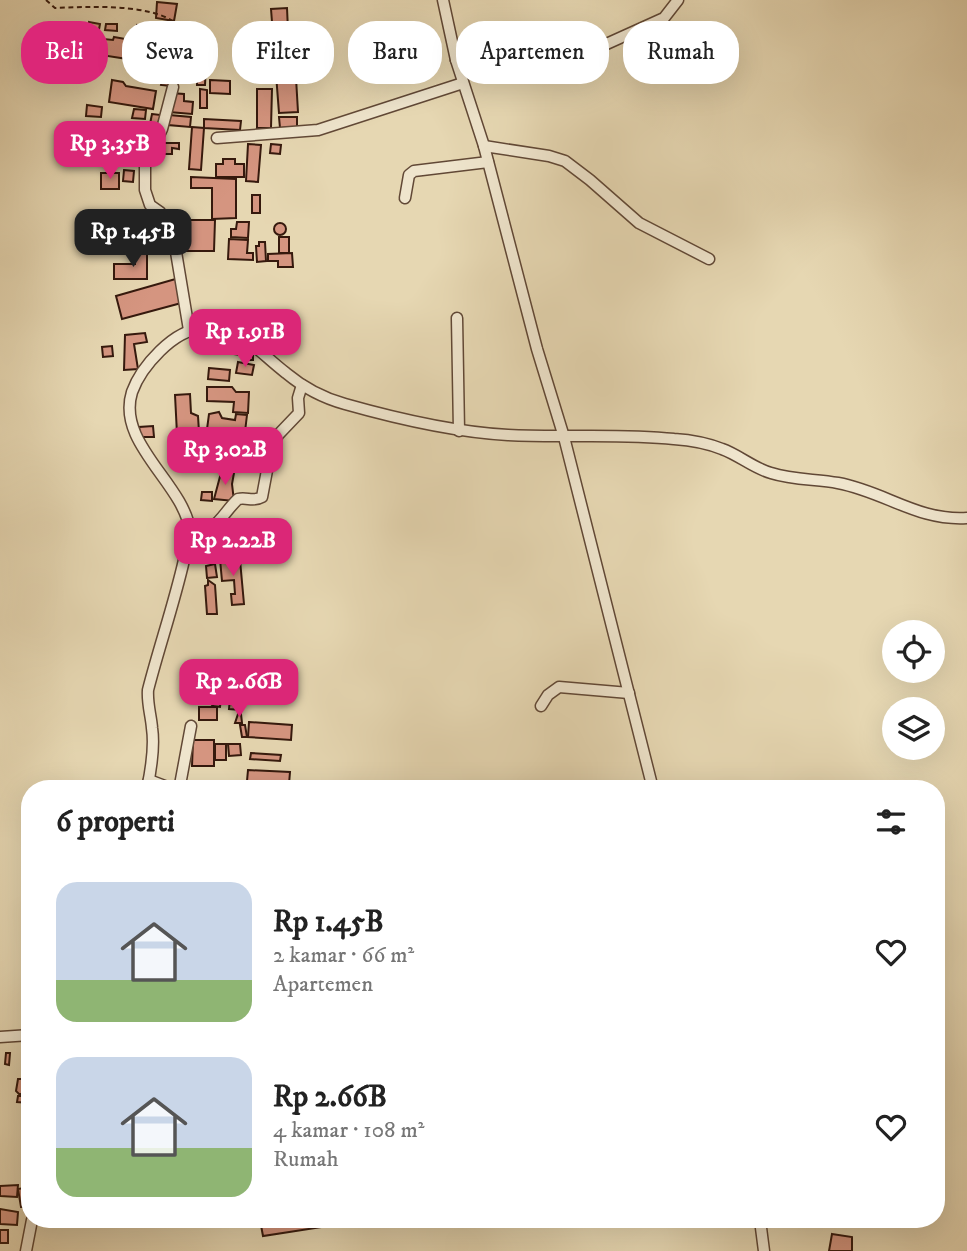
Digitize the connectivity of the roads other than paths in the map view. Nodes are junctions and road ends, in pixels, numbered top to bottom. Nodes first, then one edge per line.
1 (443, 0) edge
2 (678, 0) edge
3 (609, 43) edge
4 (456, 60) edge
5 (460, 84) edge
6 (463, 84) edge
7 (173, 87) road end
8 (217, 138) dead end
9 (484, 146) junction
10 (488, 162) junction
11 (405, 198) dead end
12 (709, 259) dead end
13 (457, 318) dead end
14 (189, 330) junction
15 (302, 386) junction
16 (459, 431) junction
17 (564, 437) junction
18 (967, 518) edge
19 (190, 532) junction
20 (629, 693) junction
21 (541, 706) dead end
22 (191, 726) dead end
23 (148, 780) edge
24 (181, 780) edge
25 (651, 780) edge
26 (21, 1036) edge
27 (0, 1037) edge
28 (30, 1228) edge
29 (761, 1228) edge
30 (26, 1251) edge
31 (764, 1251) edge

1 - 4 street
2 - 3 street
5 - 8 street
6 - 9 street
7 - 14 street
9 - 10 street
9 - 12 street
10 - 11 street
10 - 17 street
13 - 16 street
14 - 15 street
14 - 19 street
15 - 16 street
15 - 19 street
16 - 17 street
17 - 18 street
17 - 20 street
19 - 23 street
20 - 21 street
20 - 25 street
22 - 24 street
26 - 27 street
28 - 30 street
29 - 31 street

